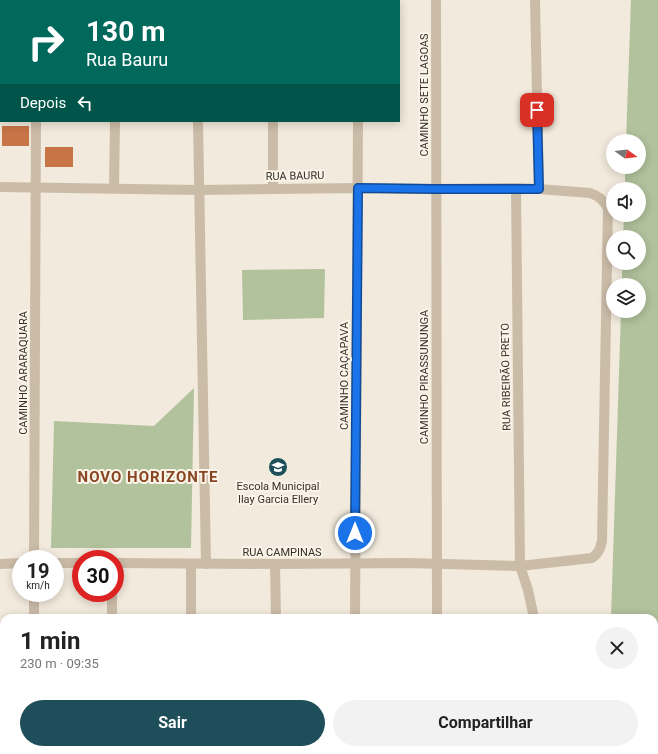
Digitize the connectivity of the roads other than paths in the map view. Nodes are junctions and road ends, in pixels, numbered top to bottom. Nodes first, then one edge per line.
1 (436, 0) edge
2 (535, 0) edge
3 (36, 122) edge
4 (115, 122) edge
5 (198, 122) edge
6 (273, 122) edge
7 (358, 122) edge
8 (0, 187) edge
9 (36, 188) junction
10 (114, 188) junction
11 (273, 188) junction
12 (358, 188) junction
13 (516, 188) junction
14 (435, 189) junction
15 (539, 189) junction
16 (198, 190) junction
17 (590, 193) joint
18 (34, 550) edge
19 (12, 563) edge
20 (124, 563) edge
21 (0, 564) edge
22 (191, 564) junction
23 (206, 564) junction
24 (275, 564) junction
25 (354, 564) junction
26 (437, 565) junction
27 (520, 566) junction
28 (34, 602) edge
29 (112, 602) edge
30 (34, 614) edge
31 (112, 614) edge
32 (191, 614) edge
33 (276, 614) edge
34 (355, 614) edge
35 (437, 614) edge
36 (533, 614) edge

1 - 14 street, CAMINHO SETE LAGOAS
2 - 15 street
3 - 9 street, CAMINHO ARARAQUARA
4 - 10 street
5 - 16 street
6 - 11 street
7 - 12 street, CAMINHO CAÇAPAVA
8 - 9 street, RUA BAURU
9 - 10 street, RUA BAURU
9 - 18 street, CAMINHO ARARAQUARA
10 - 16 street, RUA BAURU
11 - 12 street, RUA BAURU
11 - 16 street, RUA BAURU
12 - 14 street, RUA BAURU
12 - 25 street, CAMINHO CAÇAPAVA
13 - 14 street, RUA BAURU
13 - 15 street, RUA BAURU
13 - 27 street, RUA RIBEIRÃO PRETO
14 - 26 street, CAMINHO PIRASSUNUNGA
15 - 17 street, RUA BAURU
16 - 23 street
17 - 27 street, RUA CAMPINAS
19 - 21 street
20 - 22 street, RUA CAMPINAS
22 - 23 street, RUA CAMPINAS
22 - 32 street
23 - 24 street, RUA CAMPINAS
24 - 25 street, RUA CAMPINAS
24 - 33 street
25 - 26 street, RUA CAMPINAS
25 - 34 street, CAMINHO CAÇAPAVA
26 - 27 street, RUA CAMPINAS
26 - 35 street, CAMINHO PIRASSUNUNGA
27 - 36 street, RUA RIBEIRÃO PRETO
28 - 30 street
29 - 31 street

